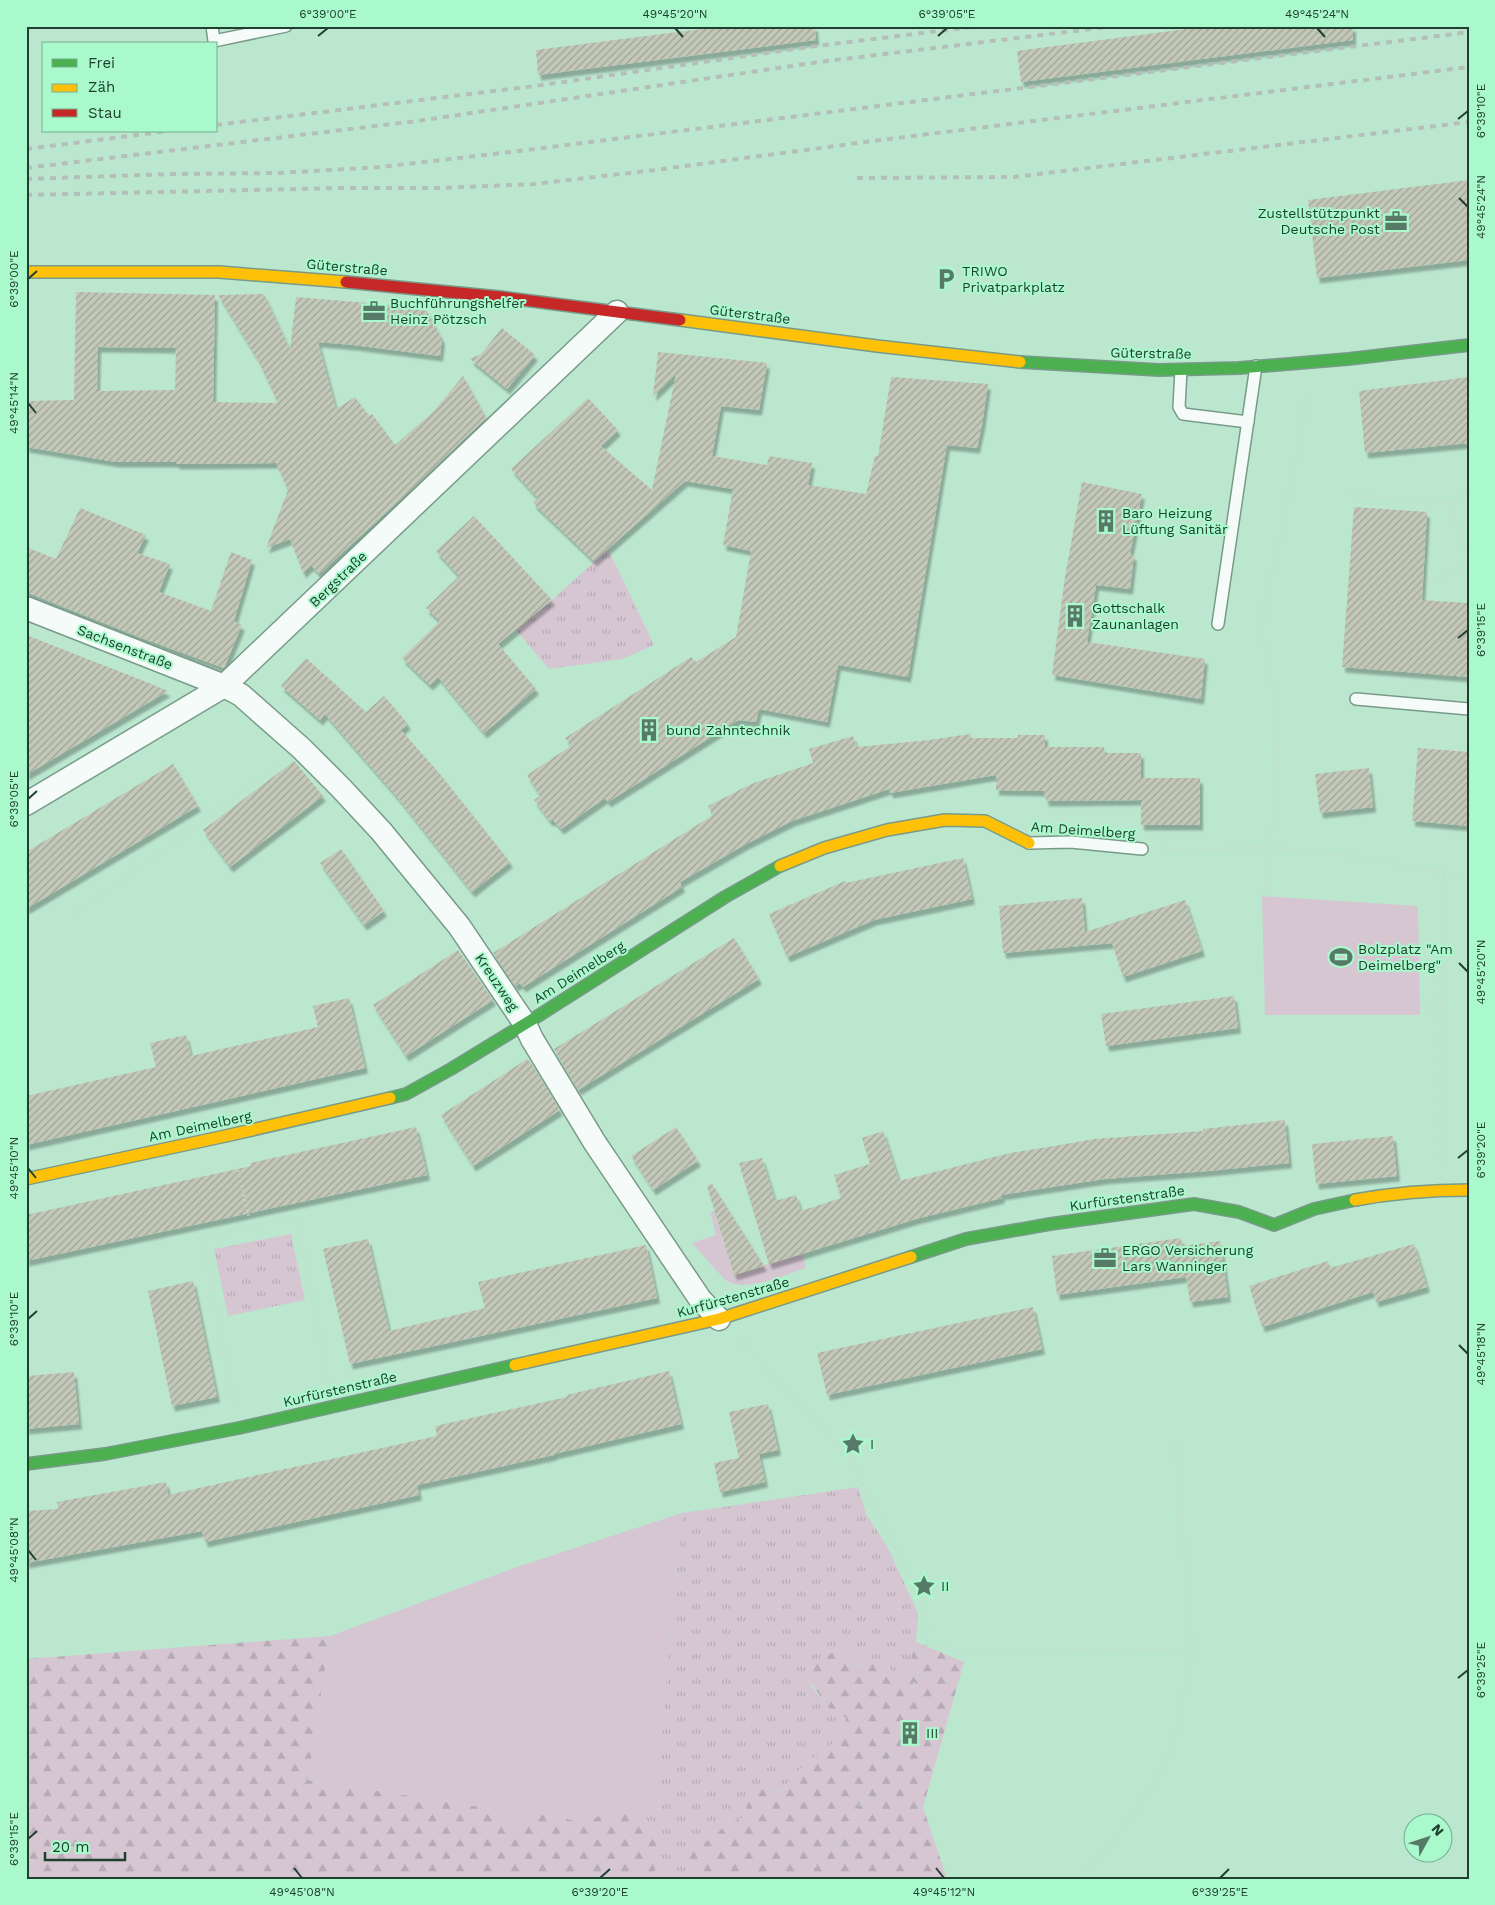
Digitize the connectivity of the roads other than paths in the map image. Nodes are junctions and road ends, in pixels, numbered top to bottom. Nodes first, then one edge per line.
1 (212, 26) edge
2 (286, 26) edge
3 (26, 272) edge
4 (617, 312) junction
5 (1469, 345) edge
6 (1256, 366) junction
7 (1181, 370) junction
8 (1248, 422) junction
9 (26, 608) edge
10 (1218, 624) dead end
11 (224, 686) junction
12 (1356, 699) dead end
13 (1469, 709) edge
14 (26, 804) edge
15 (1029, 843) joint
16 (1142, 849) road end
17 (525, 1024) junction
18 (26, 1178) edge
19 (1469, 1190) edge
20 (719, 1319) junction
21 (26, 1464) edge

1 - 2 lane
3 - 4 street, Güterstraße
4 - 7 street, Güterstraße
4 - 11 street, Bergstraße
5 - 6 street, Güterstraße
6 - 7 street, Güterstraße
6 - 8 lane
7 - 8 lane
8 - 10 lane
9 - 11 street, Sachsenstraße
11 - 14 street, Bergstraße
11 - 17 street, Kreuzweg
12 - 13 lane
15 - 16 lane, Am Deimelberg
15 - 17 street, Am Deimelberg
17 - 18 street, Am Deimelberg
17 - 20 street, Kreuzweg
19 - 20 street, Kurfürstenstraße
20 - 21 street, Kurfürstenstraße

